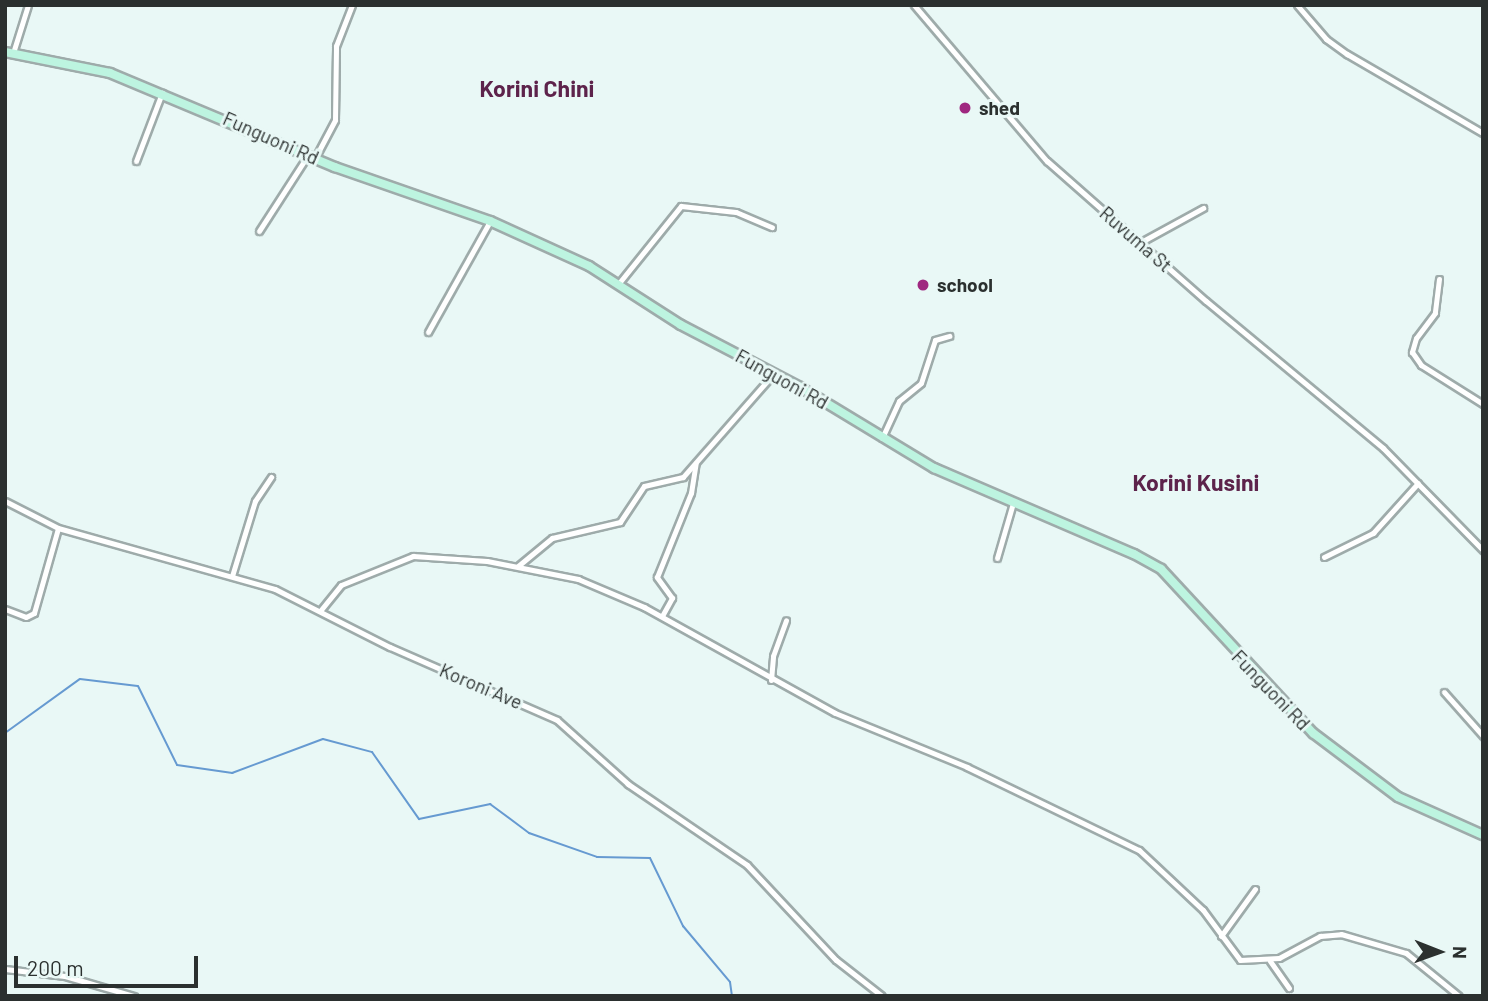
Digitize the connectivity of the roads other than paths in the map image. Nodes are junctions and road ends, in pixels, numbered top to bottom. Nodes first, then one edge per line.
1 (28, 5) edge
2 (352, 5) edge
3 (914, 5) edge
4 (1297, 5) edge
5 (9, 53) edge
6 (162, 93) junction
7 (1483, 133) edge
8 (311, 157) junction
9 (136, 161) dead end
10 (1203, 208) dead end
11 (490, 220) junction
12 (772, 227) dead end
13 (259, 231) dead end
14 (1141, 242) junction
15 (1439, 279) dead end
16 (619, 284) junction
17 (428, 332) dead end
18 (949, 335) dead end
19 (774, 373) junction
20 (1483, 404) edge
21 (882, 438) junction
22 (695, 463) junction
23 (271, 477) dead end
24 (1418, 482) junction
25 (5, 501) edge
26 (1013, 503) junction
27 (58, 528) junction
28 (1483, 550) edge
29 (1324, 557) dead end
30 (997, 558) dead end
31 (518, 566) junction
32 (232, 576) junction
33 (5, 609) edge
34 (320, 611) junction
35 (662, 616) junction
36 (786, 620) dead end
37 (771, 680) junction
38 (1444, 692) dead end
39 (1483, 736) edge
40 (1483, 835) edge
41 (1255, 889) dead end
42 (1221, 936) junction
43 (1270, 961) junction
44 (5, 969) edge
45 (1289, 988) dead end
46 (134, 996) edge
47 (882, 996) edge
48 (1459, 996) edge

1 - 5 street
2 - 8 street
3 - 14 street, Ruvuma St
4 - 7 street
5 - 6 street, Funguoni Rd
6 - 8 street, Funguoni Rd
6 - 9 street
8 - 11 street, Funguoni Rd
8 - 13 street
10 - 14 street
11 - 16 street, Funguoni Rd
11 - 17 street
12 - 16 street
14 - 24 street, Ruvuma St
15 - 20 street
16 - 19 street, Funguoni Rd
18 - 21 street
19 - 21 street, Funguoni Rd
19 - 22 street
21 - 26 street, Funguoni Rd
22 - 31 street
22 - 35 street
23 - 32 street
24 - 28 street, Ruvuma St
24 - 29 street
25 - 27 street, Koroni Ave
26 - 30 street
26 - 40 street, Funguoni Rd
27 - 32 street, Koroni Ave
27 - 33 street
31 - 34 street
31 - 35 street
32 - 34 street, Koroni Ave
34 - 47 street, Koroni Ave
35 - 37 street
36 - 37 street
37 - 42 street
38 - 39 street
41 - 42 street
42 - 43 street
43 - 45 street
43 - 48 street
44 - 46 street

